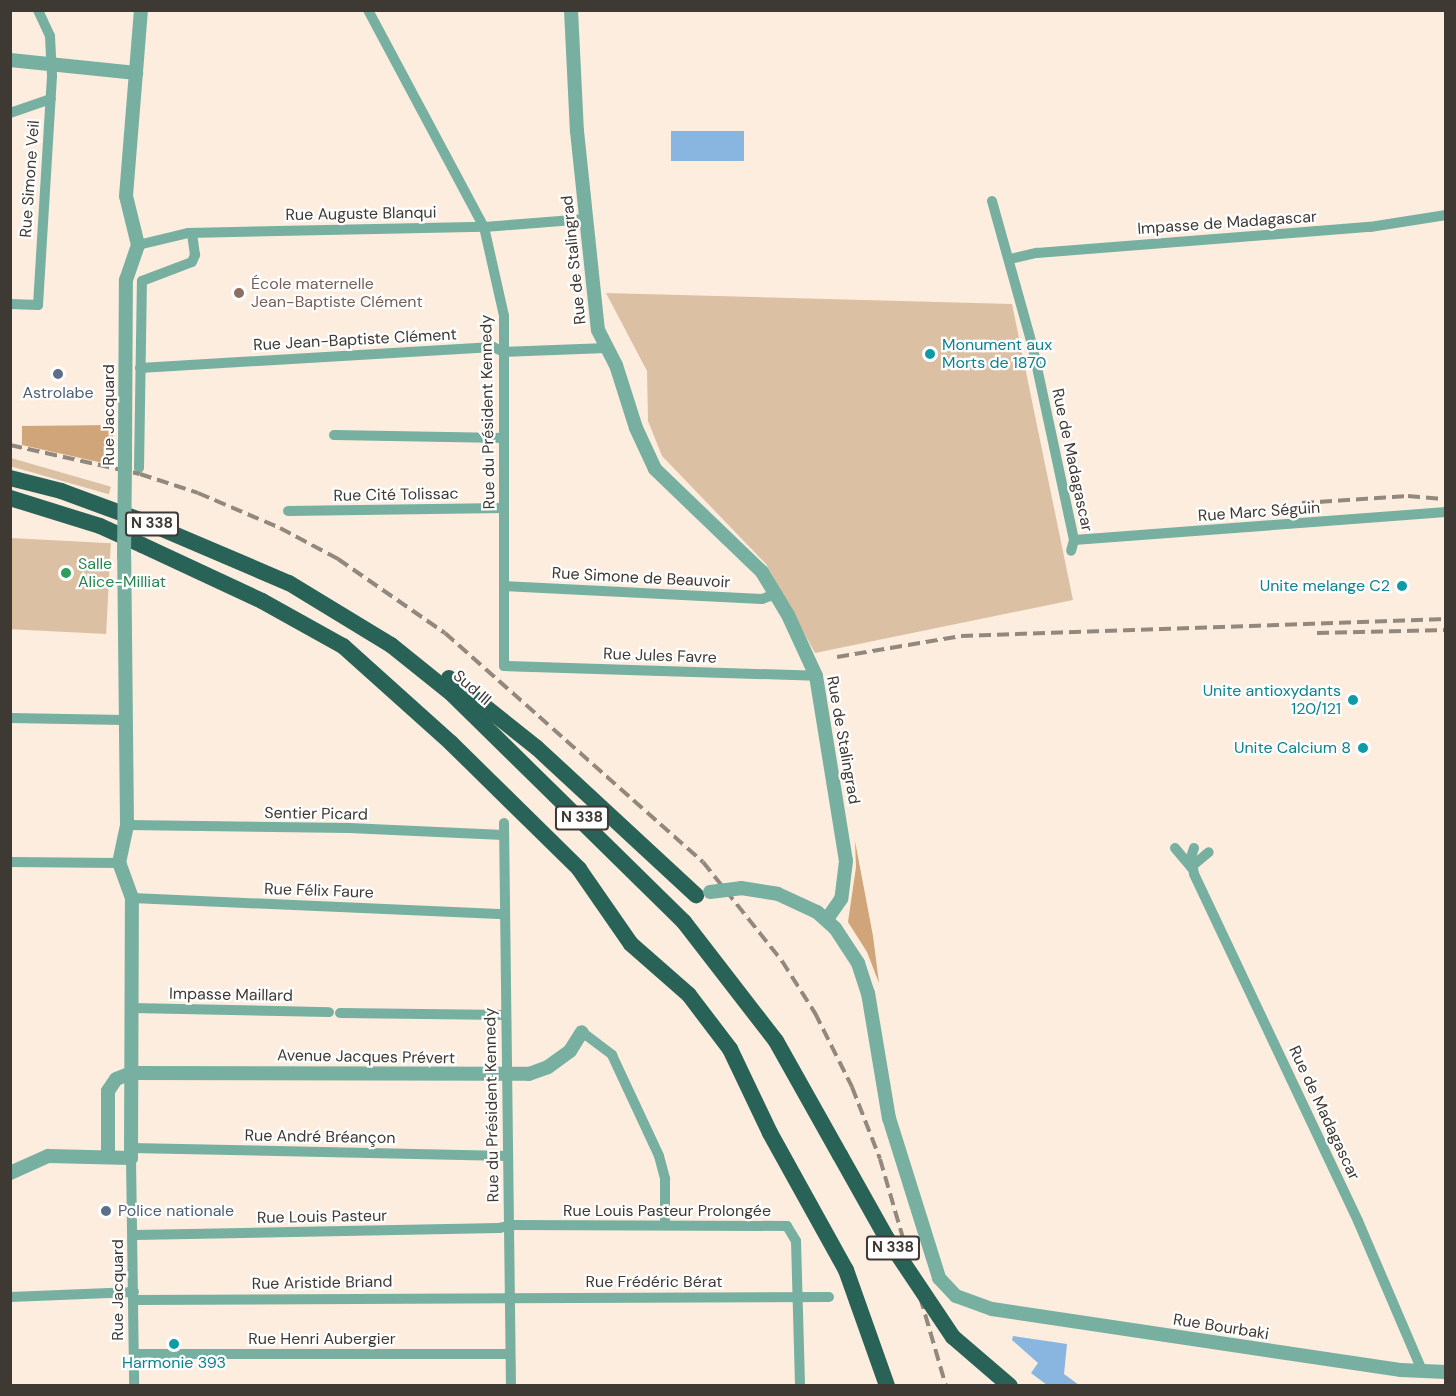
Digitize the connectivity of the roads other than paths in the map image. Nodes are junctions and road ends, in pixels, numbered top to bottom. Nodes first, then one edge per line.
1 (38, 10) edge
2 (141, 10) edge
3 (368, 10) edge
4 (571, 10) edge
5 (10, 60) edge
6 (51, 65) junction
7 (136, 73) junction
8 (51, 99) junction
9 (10, 113) edge
10 (992, 201) dead end
11 (1446, 215) edge
12 (586, 219) junction
13 (484, 227) junction
14 (192, 233) junction
15 (138, 245) junction
16 (1010, 259) junction
17 (10, 304) edge
18 (607, 348) junction
19 (504, 352) junction
20 (140, 368) junction
21 (334, 435) dead end
22 (504, 438) junction
23 (139, 468) dead end
24 (10, 478) edge
25 (10, 498) edge
26 (504, 508) junction
27 (288, 511) dead end
28 (1446, 513) edge
29 (1073, 546) joint
30 (504, 586) junction
31 (775, 594) junction
32 (391, 645) junction
33 (504, 666) joint
34 (816, 676) junction
35 (10, 718) edge
36 (124, 720) junction
37 (504, 823) dead end
38 (127, 825) junction
39 (504, 835) junction
40 (1175, 848) dead end
41 (1194, 848) dead end
42 (1209, 852) dead end
43 (10, 862) edge
44 (119, 863) junction
45 (1191, 867) junction
46 (703, 894) joint
47 (132, 898) junction
48 (505, 914) junction
49 (827, 920) junction
50 (132, 1008) junction
51 (506, 1016) junction
52 (582, 1032) joint
53 (132, 1073) junction
54 (507, 1076) junction
55 (131, 1153) junction
56 (508, 1156) junction
57 (108, 1157) junction
58 (10, 1173) edge
59 (509, 1225) junction
60 (665, 1225) junction
61 (135, 1235) junction
62 (134, 1296) junction
63 (510, 1296) junction
64 (10, 1297) edge
65 (829, 1297) dead end
66 (798, 1298) junction
67 (953, 1337) junction
68 (134, 1354) junction
69 (510, 1354) junction
70 (1446, 1372) edge
71 (1423, 1373) junction
72 (134, 1386) edge
73 (511, 1386) edge
74 (800, 1386) edge
75 (887, 1386) edge
76 (996, 1386) edge
77 (1010, 1386) edge

1 - 6 street
2 - 7 street
3 - 13 street, Rue du Président Kennedy
4 - 12 street, Rue de Stalingrad
5 - 6 street
6 - 7 street
6 - 8 street
7 - 15 street
8 - 9 street
8 - 17 street, Rue Simone Veil
10 - 16 street, Rue de Madagascar
11 - 16 street, Impasse de Madagascar
12 - 13 street, Rue Auguste Blanqui
12 - 18 street, Rue de Stalingrad
13 - 14 street, Rue Auguste Blanqui
13 - 19 street, Rue du Président Kennedy
14 - 15 street, Rue Auguste Blanqui
14 - 20 street
15 - 36 street, Rue Jacquard, bridge
16 - 29 street, Rue de Madagascar
18 - 19 street, Rue Jean-Baptiste Clément
18 - 31 street, Rue de Stalingrad
19 - 20 street, Rue Jean-Baptiste Clément
19 - 22 street, Rue du Président Kennedy
20 - 23 street
21 - 22 street
22 - 26 street, Rue du Président Kennedy
24 - 32 highway, Sud III / N 338
25 - 75 highway, N 338
26 - 27 street, Rue Cité Tolissac
26 - 30 street, Rue du Président Kennedy
28 - 29 street, Rue Marc Séguin
30 - 31 street, Rue Simone de Beauvoir
30 - 33 street, Rue du Président Kennedy
31 - 34 street, Rue de Stalingrad
32 - 46 highway
32 - 67 highway, Sud III / N 338, bridge
33 - 34 street, Rue Jules Favre
34 - 49 street, Rue de Stalingrad
35 - 36 street
36 - 38 street, Rue Jacquard
37 - 39 street, Rue du Président Kennedy
38 - 39 street, Sentier Picard
38 - 44 street, Rue Jacquard
39 - 48 street, Rue du Président Kennedy
40 - 45 street, Rue de Madagascar
41 - 45 street
42 - 45 street
43 - 44 street
44 - 47 street
45 - 71 street, Rue de Madagascar
46 - 49 street, bridge
47 - 48 street, Rue Félix Faure
47 - 50 street
48 - 51 street, Rue du Président Kennedy
49 - 71 street, Rue Bourbaki
50 - 51 street, Impasse Maillard
50 - 53 street
51 - 54 street, Rue du Président Kennedy
52 - 54 street, Avenue Jacques Prévert
52 - 60 street
53 - 54 street, Avenue Jacques Prévert
53 - 55 street
53 - 57 street
54 - 56 street, Rue du Président Kennedy
55 - 56 street, Rue André Bréançon
55 - 57 street
55 - 61 street, Rue Jacquard
56 - 59 street, Rue du Président Kennedy
57 - 58 street
59 - 60 street, Rue Louis Pasteur Prolongée
59 - 61 street, Rue Louis Pasteur
59 - 63 street, Rue du Président Kennedy
60 - 66 street, Rue Louis Pasteur Prolongée
61 - 62 street, Rue Jacquard
62 - 63 street, Rue Aristide Briand
62 - 64 street, Rue Aristide Briand
62 - 68 street, Rue Jacquard
63 - 66 street, Rue Frédéric Bérat
63 - 69 street, Rue du Président Kennedy
65 - 66 street, Rue Frédéric Bérat
66 - 74 street
67 - 76 highway, N 338
67 - 77 highway
68 - 69 street, Rue Henri Aubergier
68 - 72 street, Rue Jacquard
69 - 73 street, Rue du Président Kennedy
70 - 71 street, Rue Bourbaki

